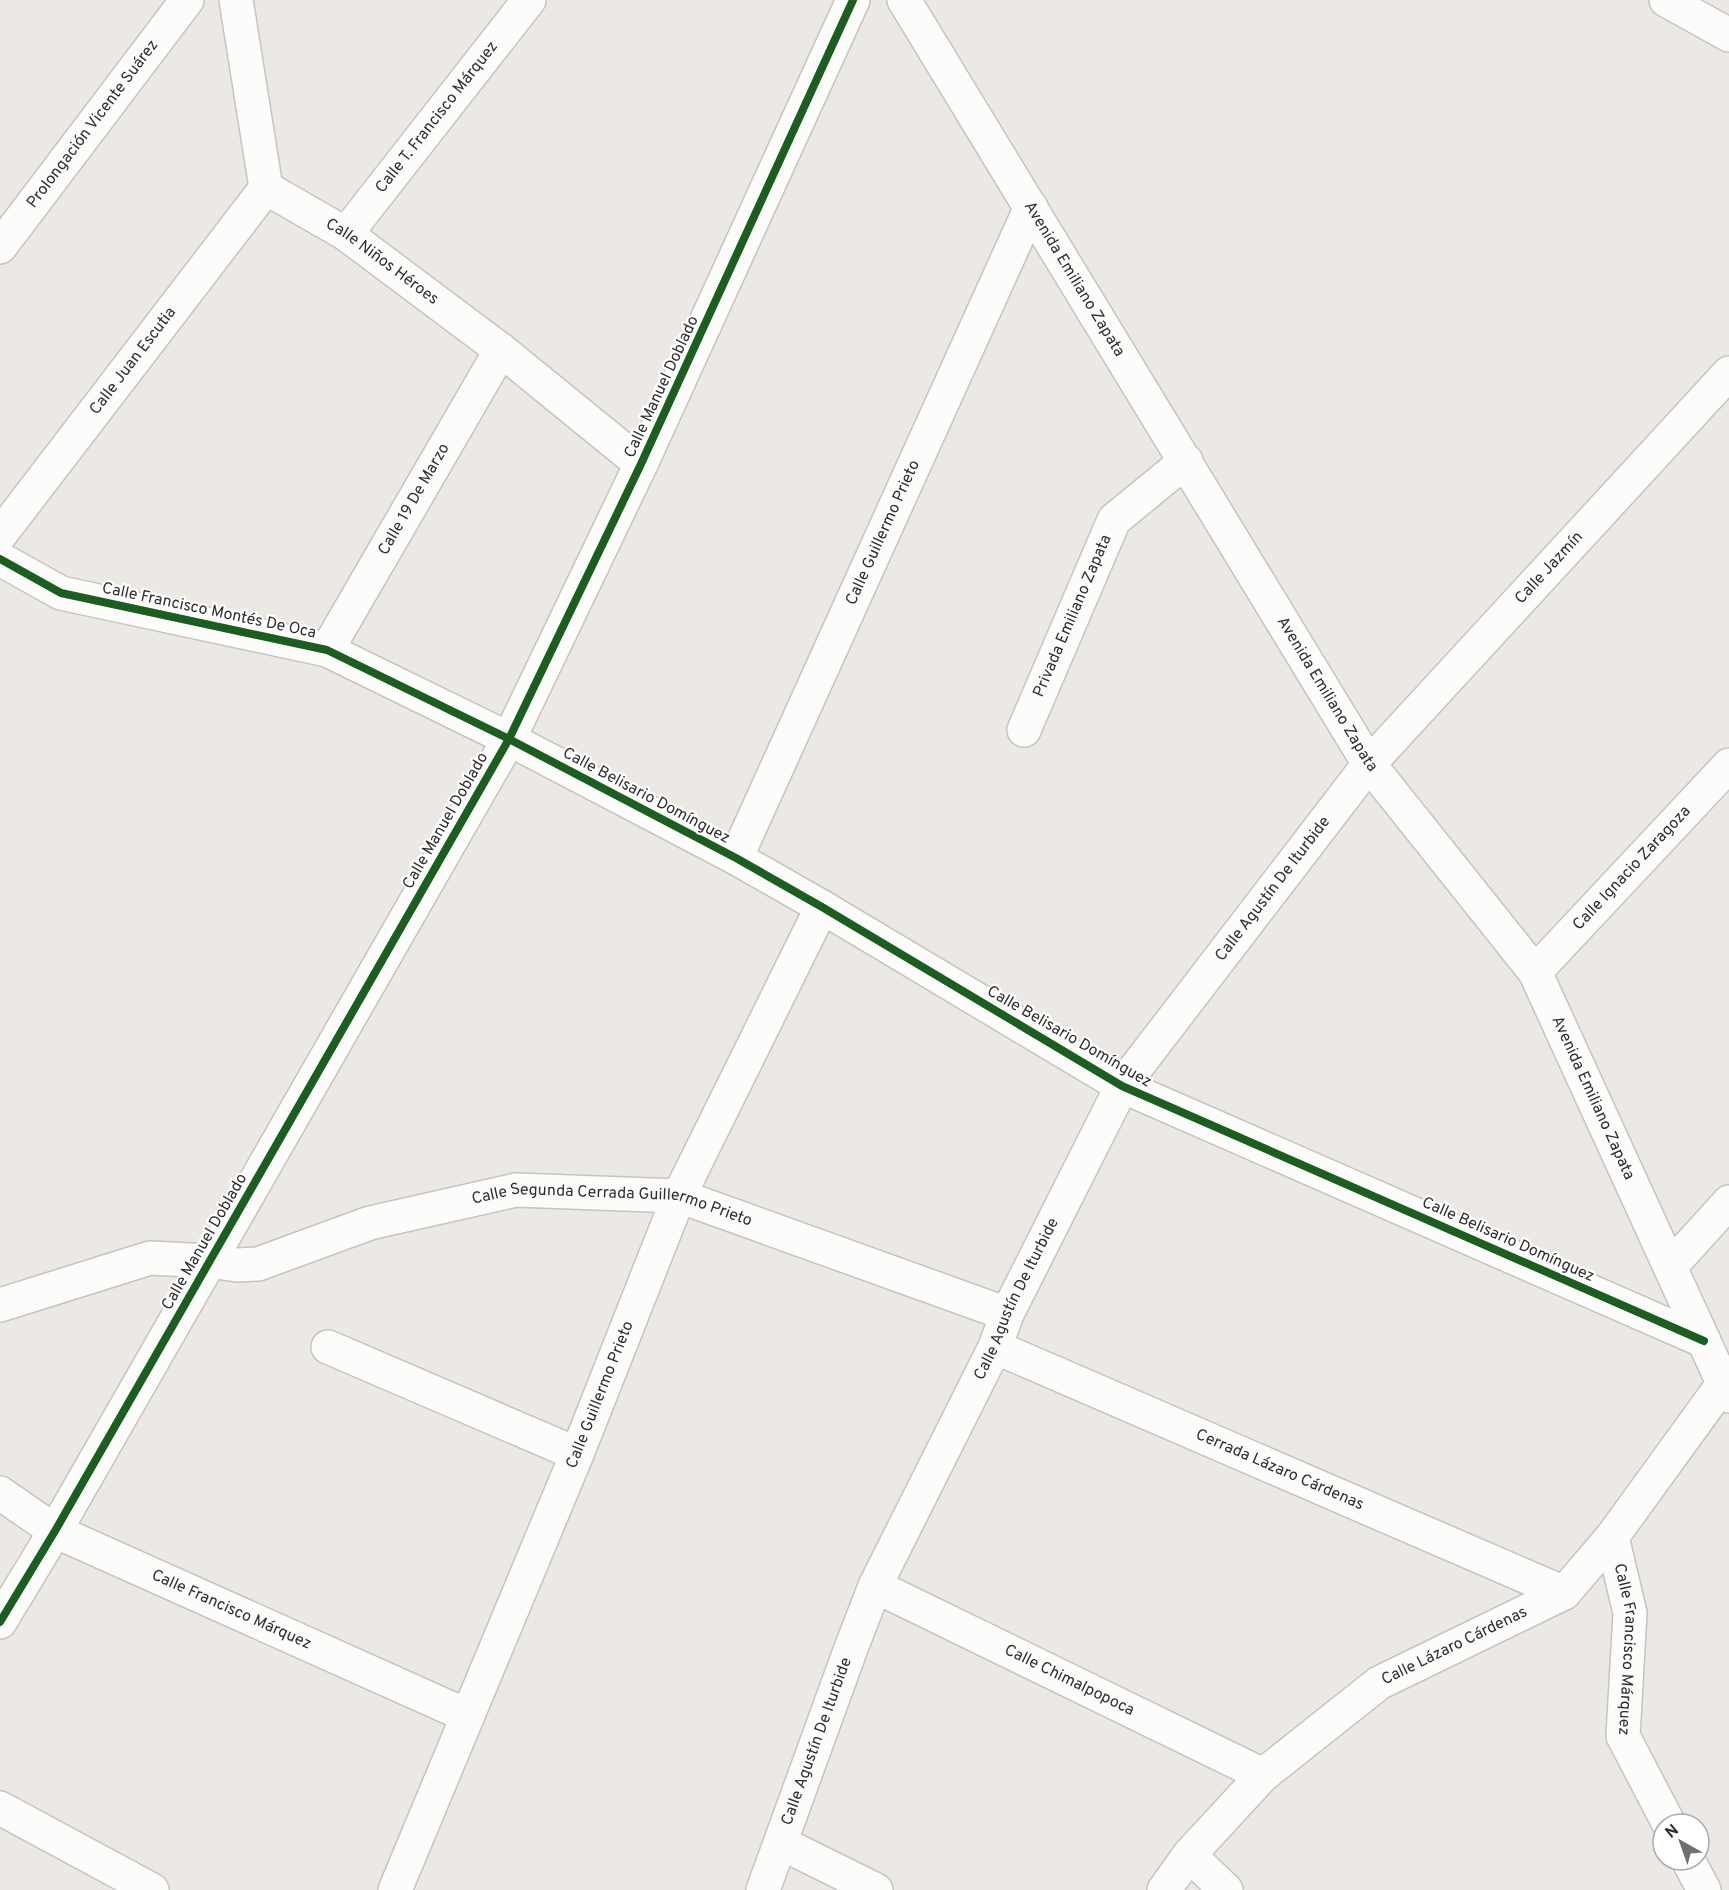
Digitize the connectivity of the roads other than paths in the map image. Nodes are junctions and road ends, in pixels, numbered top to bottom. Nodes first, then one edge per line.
1 (187, 0) edge
2 (236, 0) edge
3 (529, 0) edge
4 (853, 0) edge
5 (904, 0) edge
6 (1666, 0) edge
7 (1729, 34) edge
8 (266, 188) junction
9 (1031, 207) junction
10 (346, 234) junction
11 (0, 248) edge
12 (501, 350) junction
13 (1729, 373) edge
14 (1186, 461) junction
15 (641, 464) junction
16 (0, 535) edge
17 (0, 559) edge
18 (327, 650) junction
19 (1024, 730) dead end
20 (509, 739) junction
21 (1369, 764) junction
22 (1729, 765) edge
23 (736, 858) junction
24 (822, 907) junction
25 (1535, 972) junction
26 (1122, 1086) junction
27 (679, 1196) junction
28 (1729, 1202) edge
29 (210, 1261) junction
30 (1670, 1267) junction
31 (0, 1305) edge
32 (1007, 1314) junction
33 (1704, 1341) junction
34 (328, 1347) dead end
35 (994, 1347) junction
36 (1727, 1389) edge
37 (577, 1454) junction
38 (0, 1493) edge
39 (55, 1531) junction
40 (1612, 1537) junction
41 (875, 1586) junction
42 (1564, 1593) junction
43 (0, 1622) edge
44 (468, 1716) junction
45 (1263, 1775) junction
46 (0, 1808) edge
47 (1663, 1812) edge
48 (781, 1843) junction
49 (1189, 1855) junction
50 (1694, 1872) edge
51 (152, 1890) edge
52 (395, 1890) edge
53 (763, 1890) edge
54 (876, 1890) edge
55 (1164, 1890) edge
56 (1226, 1890) edge
57 (1704, 1890) edge

1 - 11 street, Prolongación Vicente Suárez
2 - 8 street
3 - 10 street, Calle T. Francisco Márquez
4 - 15 street, Calle Manuel Doblado
5 - 9 street, Avenida Emiliano Zapata
6 - 7 street
8 - 10 street, Calle Niños Héroes
8 - 16 street, Calle Juan Escutia
9 - 14 street, Avenida Emiliano Zapata
9 - 23 street, Calle Guillermo Prieto
10 - 12 street, Calle Niños Héroes
12 - 15 street, Calle Niños Héroes
12 - 18 street, Calle 19 De Marzo
13 - 21 street, Calle Jazmín
14 - 19 street, Privada Emiliano Zapata
14 - 21 street, Avenida Emiliano Zapata
15 - 20 street, Calle Manuel Doblado
17 - 18 street, Calle Francisco Montés De Oca
18 - 20 street, Calle Francisco Montés De Oca
20 - 23 street, Calle Belisario Domínguez
20 - 29 street, Calle Manuel Doblado
21 - 25 street, Avenida Emiliano Zapata
21 - 26 street, Calle Agustín De Iturbide
22 - 25 street, Calle Ignacio Zaragoza
23 - 24 street, Calle Belisario Domínguez
24 - 26 street, Calle Belisario Domínguez
24 - 27 street, Calle Guillermo Prieto
25 - 30 street, Avenida Emiliano Zapata
26 - 32 street, Calle Agustín De Iturbide
26 - 33 street, Calle Belisario Domínguez
27 - 29 street, Calle Segunda Cerrada Guillermo Prieto
27 - 32 street, Calle Segunda Cerrada Guillermo Prieto
27 - 37 street, Calle Guillermo Prieto
28 - 30 street
29 - 31 street, Calle Segunda Cerrada Guillermo Prieto
29 - 39 street, Calle Manuel Doblado
30 - 33 street, Avenida Emiliano Zapata
32 - 35 street, Calle Agustín De Iturbide
33 - 36 street, Avenida Emiliano Zapata
34 - 37 street
35 - 41 street, Calle Agustín De Iturbide
35 - 42 street, Cerrada Lázaro Cárdenas
36 - 40 street, Calle Lázaro Cárdenas
37 - 44 street, Calle Guillermo Prieto
38 - 39 street, Calle Francisco Márquez
39 - 43 street, Calle Manuel Doblado
39 - 44 street, Calle Francisco Márquez
40 - 42 street, Calle Lázaro Cárdenas
40 - 47 street, Calle Francisco Márquez
41 - 45 street, Calle Chimalpopoca
41 - 48 street, Calle Agustín De Iturbide
42 - 45 street, Calle Lázaro Cárdenas
44 - 52 street, Calle Guillermo Prieto
45 - 49 street, Calle Lázaro Cárdenas
46 - 51 street
48 - 53 street, Calle Agustín De Iturbide
48 - 54 street
49 - 55 street, Calle Lázaro Cárdenas
49 - 56 street
50 - 57 street

